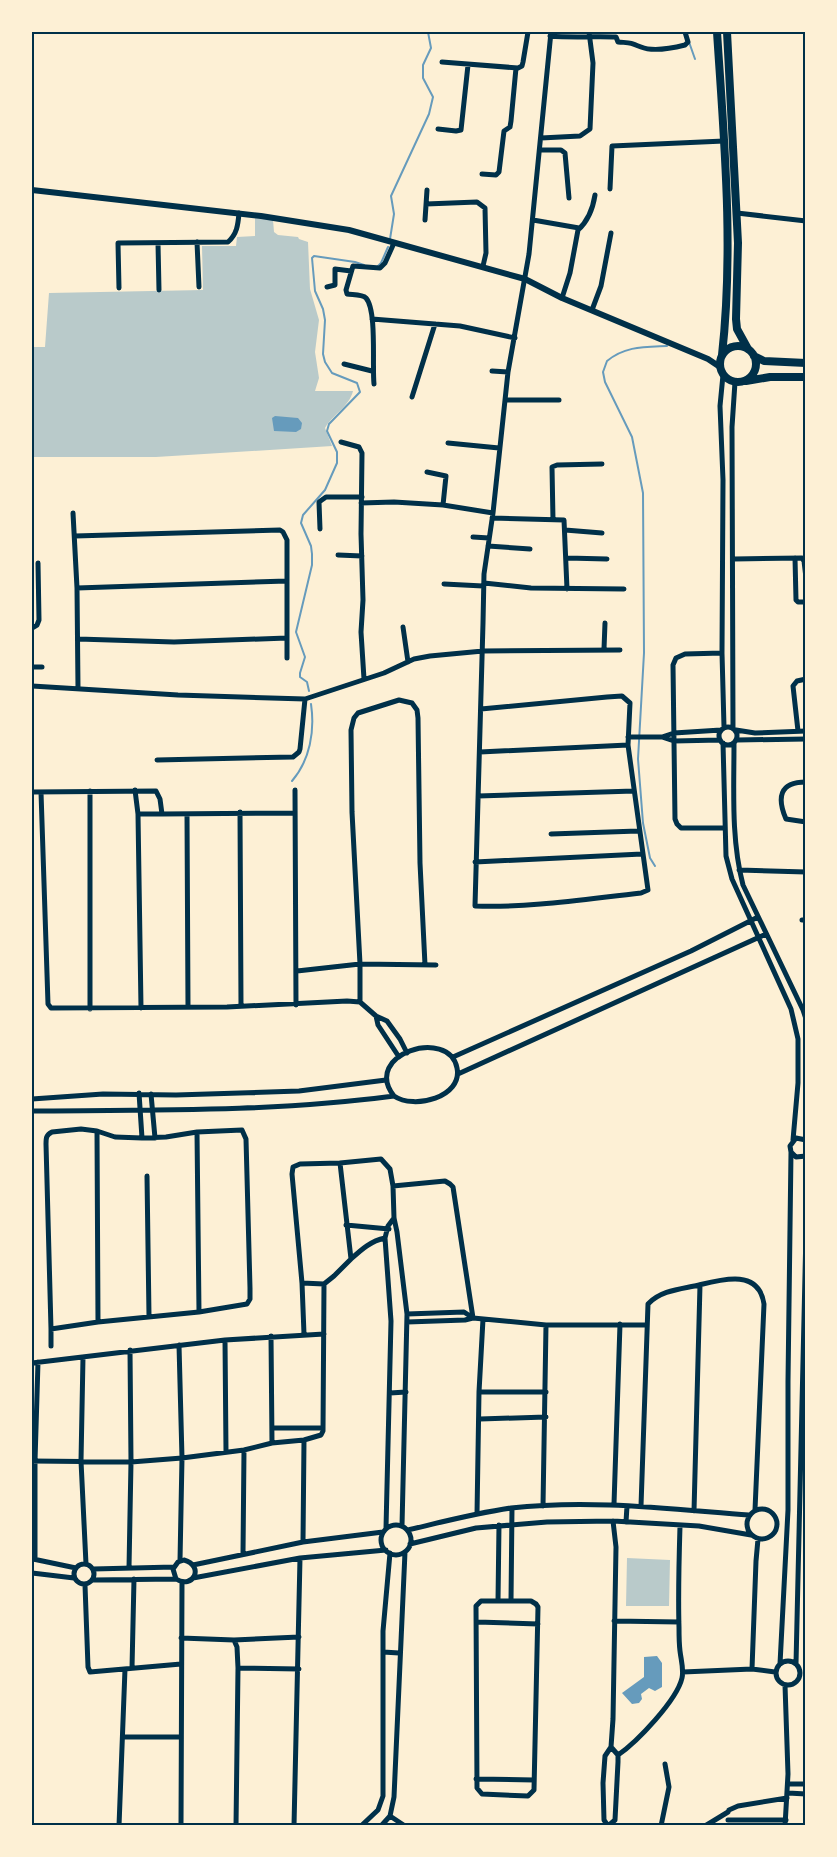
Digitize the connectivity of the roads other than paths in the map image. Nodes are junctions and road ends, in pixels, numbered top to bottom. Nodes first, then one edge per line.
1 (528, 32) edge
2 (685, 32) edge
3 (717, 32) edge
4 (727, 32) edge
5 (551, 34) edge
6 (589, 34) edge
7 (616, 34) edge
8 (442, 62) dead end
9 (468, 65) junction
10 (516, 68) junction
11 (438, 129) dead end
12 (541, 138) junction
13 (724, 141) junction
14 (540, 150) junction
15 (482, 174) dead end
16 (610, 189) dead end
17 (32, 190) edge
18 (427, 190) dead end
19 (595, 195) dead end
20 (569, 198) dead end
21 (426, 204) junction
22 (239, 213) junction
23 (737, 213) junction
24 (425, 220) dead end
25 (533, 220) junction
26 (806, 221) edge
27 (579, 228) junction
28 (611, 233) dead end
29 (197, 242) junction
30 (158, 243) junction
31 (394, 243) junction
32 (483, 266) junction
33 (351, 271) junction
34 (525, 279) junction
35 (199, 287) dead end
36 (327, 287) dead end
37 (118, 288) dead end
38 (159, 290) dead end
39 (562, 298) junction
40 (592, 310) junction
41 (372, 319) junction
42 (435, 324) junction
43 (515, 338) junction
44 (751, 352) junction
45 (722, 354) junction
46 (806, 363) edge
47 (344, 364) dead end
48 (372, 371) junction
49 (721, 371) junction
50 (492, 372) dead end
51 (508, 372) junction
52 (806, 377) edge
53 (745, 381) junction
54 (735, 382) junction
55 (374, 384) dead end
56 (412, 398) dead end
57 (505, 400) junction
58 (559, 400) dead end
59 (341, 441) dead end
60 (448, 443) dead end
61 (499, 448) junction
62 (602, 464) dead end
63 (427, 472) dead end
64 (723, 480) junction
65 (733, 480) junction
66 (362, 500) junction
67 (443, 505) junction
68 (73, 513) dead end
69 (493, 515) junction
70 (553, 520) junction
71 (320, 529) dead end
72 (565, 530) junction
73 (602, 533) dead end
74 (75, 536) junction
75 (473, 537) dead end
76 (489, 538) junction
77 (488, 546) junction
78 (530, 549) dead end
79 (338, 555) dead end
80 (362, 556) junction
81 (567, 558) junction
82 (795, 558) junction
83 (607, 559) dead end
84 (734, 559) junction
85 (38, 563) dead end
86 (806, 578) edge
87 (287, 581) junction
88 (444, 584) dead end
89 (483, 584) junction
90 (77, 588) junction
91 (624, 589) dead end
92 (567, 590) junction
93 (806, 602) edge
94 (722, 609) junction
95 (734, 609) junction
96 (605, 624) dead end
97 (403, 627) dead end
98 (32, 628) edge
99 (287, 638) junction
100 (78, 639) junction
101 (604, 649) junction
102 (620, 650) dead end
103 (483, 651) junction
104 (722, 653) junction
105 (287, 658) dead end
106 (413, 660) junction
107 (32, 667) edge
108 (42, 667) dead end
109 (364, 679) junction
110 (806, 679) edge
111 (32, 686) edge
112 (78, 688) junction
113 (305, 699) junction
114 (481, 709) junction
115 (722, 729) junction
116 (734, 729) junction
117 (798, 731) junction
118 (806, 731) edge
119 (674, 733) junction
120 (631, 737) junction
121 (662, 737) junction
122 (806, 739) edge
123 (674, 741) junction
124 (721, 742) junction
125 (736, 742) junction
126 (628, 746) junction
127 (480, 752) junction
128 (157, 760) dead end
129 (806, 782) edge
130 (135, 790) junction
131 (295, 790) dead end
132 (90, 791) junction
133 (634, 791) junction
134 (32, 792) edge
135 (41, 792) junction
136 (478, 796) junction
137 (240, 812) junction
138 (295, 813) junction
139 (138, 814) junction
140 (162, 814) junction
141 (187, 814) junction
142 (806, 822) edge
143 (724, 828) junction
144 (638, 831) junction
145 (551, 834) dead end
146 (642, 854) junction
147 (475, 862) junction
148 (739, 870) junction
149 (806, 872) edge
150 (758, 916) junction
151 (750, 920) junction
152 (766, 934) junction
153 (758, 938) junction
154 (691, 951) junction
155 (360, 964) junction
156 (425, 965) junction
157 (436, 965) dead end
158 (696, 965) junction
159 (297, 971) junction
160 (360, 1002) junction
161 (296, 1005) junction
162 (241, 1006) junction
163 (188, 1007) junction
164 (141, 1008) junction
165 (90, 1009) junction
166 (804, 1010) edge
167 (376, 1016) junction
168 (806, 1019) edge
169 (407, 1053) junction
170 (399, 1057) junction
171 (453, 1058) junction
172 (458, 1074) junction
173 (386, 1080) junction
174 (798, 1083) junction
175 (806, 1083) edge
176 (139, 1093) junction
177 (151, 1094) junction
178 (394, 1096) junction
179 (32, 1098) edge
180 (140, 1110) junction
181 (153, 1110) junction
182 (32, 1111) edge
183 (97, 1131) junction
184 (197, 1132) junction
185 (142, 1138) junction
186 (155, 1138) junction
187 (793, 1140) junction
188 (806, 1140) edge
189 (791, 1152) junction
190 (806, 1156) edge
191 (340, 1163) junction
192 (147, 1176) dead end
193 (393, 1186) junction
194 (393, 1218) junction
195 (346, 1225) junction
196 (396, 1227) junction
197 (387, 1229) junction
198 (806, 1232) edge
199 (385, 1238) junction
200 (351, 1258) junction
201 (302, 1283) junction
202 (324, 1284) junction
203 (700, 1285) junction
204 (404, 1288) junction
205 (389, 1289) junction
206 (199, 1312) junction
207 (407, 1314) junction
208 (149, 1316) junction
209 (472, 1318) junction
210 (483, 1319) junction
211 (98, 1322) junction
212 (407, 1322) junction
213 (620, 1324) junction
214 (646, 1324) junction
215 (546, 1325) junction
216 (51, 1329) junction
217 (304, 1334) junction
218 (324, 1334) junction
219 (271, 1336) junction
220 (225, 1340) junction
221 (789, 1341) junction
222 (802, 1342) junction
223 (179, 1345) junction
224 (51, 1346) dead end
225 (130, 1350) junction
226 (83, 1357) junction
227 (788, 1357) junction
228 (804, 1357) edge
229 (35, 1362) edge
230 (406, 1392) junction
231 (479, 1392) junction
232 (546, 1392) junction
233 (390, 1393) junction
234 (546, 1417) junction
235 (480, 1419) junction
236 (273, 1428) junction
237 (322, 1428) junction
238 (304, 1440) junction
239 (801, 1442) junction
240 (272, 1443) junction
241 (788, 1443) junction
242 (244, 1450) junction
243 (226, 1452) junction
244 (182, 1458) junction
245 (33, 1461) edge
246 (81, 1461) junction
247 (131, 1462) junction
248 (803, 1497) edge
249 (614, 1504) junction
250 (543, 1506) junction
251 (627, 1506) junction
252 (641, 1506) junction
253 (512, 1508) junction
254 (694, 1510) junction
255 (755, 1510) junction
256 (477, 1514) junction
257 (749, 1515) junction
258 (614, 1521) junction
259 (626, 1522) junction
260 (513, 1524) junction
261 (499, 1525) junction
262 (402, 1526) junction
263 (680, 1526) junction
264 (777, 1527) junction
265 (788, 1528) junction
266 (798, 1528) junction
267 (385, 1530) junction
268 (408, 1530) junction
269 (751, 1535) junction
270 (758, 1539) junction
271 (303, 1542) junction
272 (410, 1544) junction
273 (272, 1549) junction
274 (388, 1552) junction
275 (405, 1552) junction
276 (243, 1554) junction
277 (300, 1558) junction
278 (33, 1559) edge
279 (180, 1561) junction
280 (274, 1563) junction
281 (86, 1564) junction
282 (193, 1565) junction
283 (174, 1567) junction
284 (76, 1568) junction
285 (129, 1568) junction
286 (93, 1569) junction
287 (32, 1574) edge
288 (74, 1578) junction
289 (134, 1578) junction
290 (193, 1578) junction
291 (176, 1579) junction
292 (93, 1580) junction
293 (182, 1582) junction
294 (86, 1585) junction
295 (498, 1601) junction
296 (511, 1601) junction
297 (614, 1621) junction
298 (477, 1622) junction
299 (679, 1622) junction
300 (538, 1624) junction
301 (299, 1637) junction
302 (182, 1638) junction
303 (234, 1640) junction
304 (383, 1652) junction
305 (399, 1653) junction
306 (181, 1664) junction
307 (780, 1664) junction
308 (796, 1664) junction
309 (132, 1668) junction
310 (238, 1668) junction
311 (125, 1669) junction
312 (299, 1669) junction
313 (752, 1669) junction
314 (683, 1672) junction
315 (775, 1672) junction
316 (802, 1676) edge
317 (785, 1685) junction
318 (124, 1737) junction
319 (181, 1737) junction
320 (611, 1747) junction
321 (618, 1755) junction
322 (665, 1764) dead end
323 (476, 1779) junction
324 (534, 1780) junction
325 (788, 1784) junction
326 (806, 1784) edge
327 (806, 1794) edge
328 (383, 1796) junction
329 (788, 1796) junction
330 (394, 1797) junction
331 (729, 1811) junction
332 (390, 1816) junction
333 (728, 1823) edge
334 (785, 1823) edge
335 (119, 1826) edge
336 (181, 1826) edge
337 (236, 1826) edge
338 (294, 1826) edge
339 (361, 1826) edge
340 (381, 1826) edge
341 (405, 1826) edge
342 (608, 1826) edge
343 (661, 1826) edge
344 (705, 1826) edge

1 - 10 street
2 - 7 street
3 - 13 main road
4 - 23 main road
5 - 6 street
5 - 12 street
6 - 7 street
6 - 12 street
8 - 9 street
9 - 10 street
9 - 11 street
10 - 15 street
12 - 14 street
13 - 16 street
13 - 45 main road
14 - 20 street
14 - 25 street
17 - 22 street
18 - 21 street
19 - 27 street
21 - 24 street
21 - 32 street
22 - 29 street
22 - 31 street
23 - 26 street
23 - 44 main road
25 - 27 street
25 - 34 street
27 - 39 street
28 - 40 street
29 - 30 street
29 - 35 street
30 - 37 street
30 - 38 street
31 - 32 street
31 - 33 street
32 - 34 street
33 - 36 street
33 - 41 street
34 - 39 street
34 - 43 street
39 - 40 street
40 - 49 street
41 - 42 street
41 - 48 street
42 - 43 street
42 - 56 street
43 - 51 street
44 - 45 main road
44 - 46 main road
44 - 53 main road
45 - 49 main road
47 - 48 street
48 - 55 street
49 - 54 main road
49 - 64 street
50 - 51 street
51 - 57 street
52 - 53 main road
53 - 54 main road
54 - 65 street
57 - 58 street
57 - 61 street
59 - 66 street
60 - 61 street
61 - 69 street
62 - 70 street
63 - 67 street
64 - 65 street
64 - 94 street
65 - 84 street
66 - 67 street
66 - 71 street
66 - 80 street
67 - 69 street
68 - 74 street
69 - 70 street
69 - 76 street
70 - 72 street
72 - 73 street
72 - 81 street
74 - 87 street
74 - 90 street
75 - 76 street
76 - 77 street
77 - 78 street
77 - 89 street
79 - 80 street
80 - 109 street
81 - 83 street
81 - 92 street
82 - 84 street
82 - 86 street
82 - 93 street
84 - 95 street
85 - 98 street
87 - 90 street
87 - 99 street
88 - 89 street
89 - 92 street
89 - 103 street
90 - 100 street
91 - 92 street
94 - 95 street
94 - 104 street
95 - 116 street
96 - 101 street
97 - 106 street
99 - 100 street
99 - 105 street
100 - 112 street
101 - 102 street
101 - 103 street
103 - 106 street
103 - 114 street
104 - 115 street
104 - 119 street
106 - 109 street
107 - 108 street
109 - 113 street
110 - 117 street
111 - 112 street
112 - 113 street
113 - 128 street
114 - 120 street
114 - 127 street
115 - 116 street
115 - 119 street
115 - 124 street
116 - 117 street
116 - 125 street
117 - 118 street
119 - 121 street
119 - 123 street
120 - 121 street
120 - 126 street
121 - 123 street
122 - 125 street
123 - 124 street
123 - 143 street
124 - 125 street
124 - 143 street
125 - 148 street
126 - 127 street
126 - 133 street
127 - 136 street
129 - 142 street
130 - 132 street
130 - 139 street
130 - 140 street
131 - 138 street
132 - 135 street
132 - 165 street
133 - 136 street
133 - 144 street
134 - 135 street
135 - 165 street
136 - 147 street
137 - 138 street
137 - 141 street
137 - 162 street
138 - 159 street
139 - 140 street
139 - 164 street
140 - 141 street
141 - 163 street
143 - 151 street
144 - 145 street
144 - 146 street
146 - 147 street
146 - 147 street
148 - 149 street
148 - 150 street
150 - 151 street
150 - 152 street
151 - 153 street
151 - 154 street
152 - 153 street
152 - 166 street
153 - 158 street
153 - 174 street
154 - 158 street
154 - 171 street
155 - 156 street
155 - 156 street
155 - 159 street
155 - 160 street
156 - 157 street
158 - 172 street
159 - 161 street
160 - 161 street
160 - 167 street
161 - 162 street
162 - 163 street
163 - 164 street
164 - 165 street
166 - 168 street
167 - 169 street
167 - 170 street
169 - 170 street
169 - 171 street
170 - 173 street
171 - 172 street
172 - 178 street
173 - 177 street
173 - 178 street
174 - 175 street
174 - 187 street
176 - 177 street
176 - 179 street
176 - 180 street
177 - 181 street
178 - 181 street
180 - 181 street
180 - 182 street
180 - 185 street
181 - 186 street
183 - 185 street
183 - 211 street
183 - 216 street
184 - 186 street
184 - 206 street
184 - 206 street
185 - 186 street
187 - 188 street
187 - 189 street
189 - 190 street
189 - 221 street
191 - 193 street
191 - 195 street
191 - 201 street
192 - 208 street
193 - 194 street
193 - 209 street
194 - 196 street
194 - 197 street
195 - 197 street
195 - 200 street
196 - 197 street
196 - 204 street
197 - 199 street
198 - 222 street
199 - 200 street
199 - 205 street
200 - 202 street
201 - 202 street
201 - 217 street
202 - 218 street
203 - 214 street
203 - 254 street
203 - 255 street
204 - 205 street
204 - 207 street
205 - 233 street
206 - 208 street
207 - 209 street
207 - 212 street
208 - 211 street
209 - 210 street
209 - 212 street
210 - 215 street
210 - 231 street
211 - 216 street
212 - 230 street
213 - 214 street
213 - 215 street
213 - 249 street
214 - 252 street
215 - 232 street
216 - 224 street
217 - 218 street
217 - 219 street
218 - 237 street
219 - 220 street
219 - 236 street
220 - 223 street
220 - 243 street
221 - 222 street
221 - 227 street
222 - 228 street
223 - 225 street
223 - 244 street
225 - 226 street
225 - 247 street
226 - 229 street
226 - 246 street
227 - 228 street
227 - 241 street
228 - 239 street
229 - 245 street
230 - 233 street
230 - 262 street
231 - 232 street
231 - 235 street
232 - 234 street
233 - 267 street
234 - 235 street
234 - 250 street
235 - 256 street
236 - 237 street
236 - 240 street
237 - 238 street
238 - 240 street
238 - 271 street
239 - 241 street
239 - 248 street
240 - 242 street
241 - 265 street
242 - 243 street
242 - 276 street
243 - 244 street
244 - 247 street
244 - 279 street
245 - 246 street
245 - 278 street
246 - 247 street
246 - 281 street
247 - 285 street
248 - 266 street
249 - 250 street
249 - 251 street
250 - 253 street
251 - 252 street
251 - 259 street
252 - 254 street
253 - 256 street
253 - 260 street
254 - 257 street
255 - 257 street
255 - 264 street
256 - 268 street
257 - 269 street
258 - 259 street
258 - 260 street
258 - 297 street
259 - 263 street
260 - 261 street
260 - 296 street
261 - 272 street
261 - 295 street
262 - 267 street
262 - 268 street
263 - 269 street
263 - 299 street
264 - 265 street
264 - 270 street
265 - 266 street
265 - 307 street
266 - 308 street
267 - 271 street
267 - 274 street
268 - 272 street
269 - 270 street
270 - 313 street
271 - 273 street
272 - 275 street
273 - 276 street
273 - 280 street
274 - 275 street
274 - 277 street
274 - 304 street
275 - 305 street
276 - 282 street
277 - 280 street
277 - 301 street
278 - 284 street
279 - 282 street
279 - 283 street
280 - 290 street
281 - 284 street
281 - 286 street
282 - 290 street
283 - 285 street
283 - 291 street
284 - 288 street
285 - 286 street
286 - 292 street
287 - 288 street
288 - 294 street
289 - 291 street
289 - 292 street
289 - 309 street
290 - 293 street
291 - 293 street
292 - 294 street
293 - 302 street
294 - 311 street
295 - 296 street
295 - 298 street
296 - 300 street
297 - 299 street
297 - 320 street
298 - 300 street
298 - 323 street
299 - 314 street
300 - 324 street
301 - 303 street
301 - 312 street
302 - 303 street
302 - 306 street
303 - 310 street
304 - 305 street
304 - 328 street
305 - 330 street
306 - 309 street
306 - 319 street
307 - 308 street
307 - 315 street
308 - 316 street
309 - 311 street
310 - 312 street
310 - 337 street
311 - 318 street
312 - 338 street
313 - 314 street
313 - 315 street
314 - 321 street
315 - 317 street
316 - 317 street
317 - 325 street
318 - 319 street
318 - 335 street
319 - 336 street
320 - 321 street
320 - 342 street
321 - 342 street
322 - 343 street
323 - 324 street
323 - 324 street
325 - 326 street
325 - 329 street
327 - 329 street
328 - 330 street
328 - 339 street
329 - 331 street
329 - 334 street
330 - 332 street
331 - 333 street
331 - 344 street
332 - 340 street
332 - 341 street
333 - 334 street

